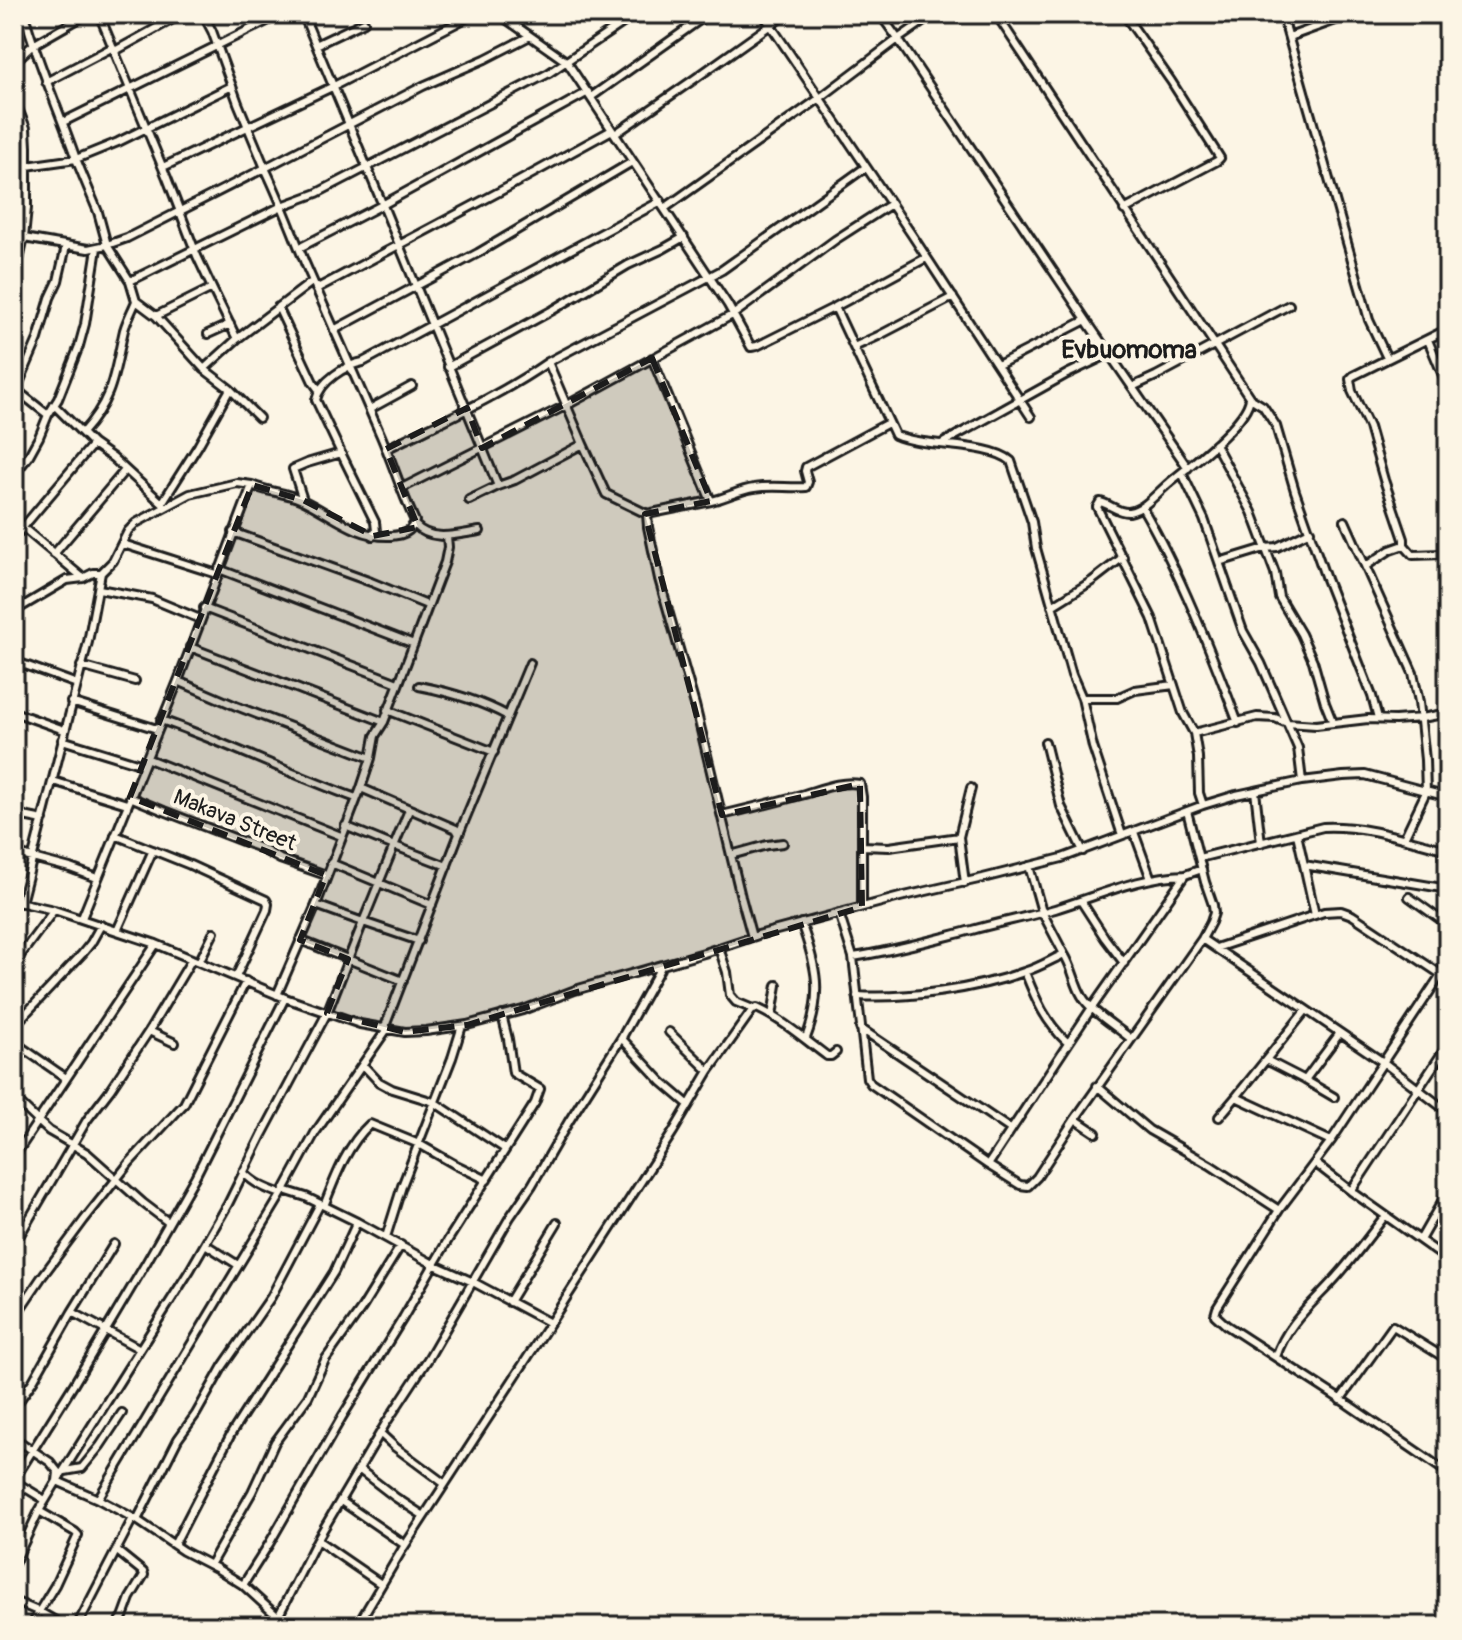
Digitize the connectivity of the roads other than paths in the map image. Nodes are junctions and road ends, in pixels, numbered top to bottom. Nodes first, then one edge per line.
1 (24, 14) edge
2 (87, 14) edge
3 (99, 14) edge
4 (182, 14) edge
5 (203, 14) edge
6 (281, 14) edge
7 (303, 14) edge
8 (474, 14) edge
9 (499, 14) edge
10 (636, 14) edge
11 (708, 14) edge
12 (763, 14) edge
13 (786, 14) edge
14 (880, 14) edge
15 (934, 14) edge
16 (996, 14) edge
17 (1154, 14) edge
18 (1282, 14) edge
19 (1352, 14) edge
20 (1125, 15) edge
21 (72, 18) edge
22 (364, 22) dead end
23 (770, 25) junction
24 (530, 36) junction
25 (1289, 37) junction
26 (898, 39) junction
27 (217, 44) junction
28 (33, 45) junction
29 (316, 45) junction
30 (114, 49) junction
31 (14, 62) edge
32 (567, 62) junction
33 (46, 82) junction
34 (232, 86) junction
35 (334, 86) junction
36 (130, 90) junction
37 (589, 94) junction
38 (820, 98) junction
39 (14, 99) edge
40 (63, 122) junction
41 (350, 124) junction
42 (247, 127) junction
43 (145, 128) junction
44 (613, 132) junction
45 (76, 159) junction
46 (632, 162) junction
47 (367, 165) junction
48 (27, 166) junction
49 (163, 167) junction
50 (866, 167) junction
51 (265, 168) junction
52 (14, 200) edge
53 (384, 204) junction
54 (891, 204) junction
55 (663, 205) junction
56 (282, 206) junction
57 (27, 208) junction
58 (1124, 210) junction
59 (179, 211) junction
60 (684, 237) junction
61 (24, 238) junction
62 (107, 245) junction
63 (66, 246) junction
64 (400, 246) junction
65 (97, 248) junction
66 (299, 248) junction
67 (195, 250) junction
68 (926, 258) junction
69 (709, 276) junction
70 (130, 281) junction
71 (313, 281) junction
72 (14, 282) edge
73 (415, 286) junction
74 (212, 288) junction
75 (316, 289) junction
76 (953, 297) junction
77 (136, 301) junction
78 (1289, 305) dead end
79 (278, 307) junction
80 (835, 307) junction
81 (734, 314) junction
82 (156, 316) junction
83 (1086, 320) junction
84 (230, 324) junction
85 (432, 326) junction
86 (1448, 329) edge
87 (334, 330) junction
88 (208, 334) dead end
89 (237, 339) junction
90 (1428, 340) junction
91 (1215, 344) junction
92 (854, 347) junction
93 (1109, 354) junction
94 (652, 358) junction
95 (1387, 358) junction
96 (548, 362) junction
97 (351, 364) junction
98 (998, 365) junction
99 (448, 367) junction
100 (204, 369) junction
101 (1444, 378) dead end
102 (412, 386) dead end
103 (1132, 387) junction
104 (230, 389) junction
105 (319, 390) junction
106 (15, 391) edge
107 (1250, 398) junction
108 (1021, 400) junction
109 (54, 405) junction
110 (567, 405) junction
111 (467, 408) junction
112 (370, 409) junction
113 (48, 415) junction
114 (1031, 417) dead end
115 (259, 418) dead end
116 (888, 423) junction
117 (82, 433) junction
118 (93, 444) junction
119 (583, 444) junction
120 (941, 444) junction
121 (1215, 444) junction
122 (482, 448) junction
123 (386, 449) junction
124 (341, 453) junction
125 (125, 470) junction
126 (1185, 470) junction
127 (14, 475) edge
128 (252, 485) junction
129 (498, 486) junction
130 (402, 488) junction
131 (303, 500) junction
132 (469, 500) dead end
133 (711, 501) junction
134 (164, 505) junction
135 (1142, 507) junction
136 (647, 514) junction
137 (14, 520) edge
138 (1345, 521) dead end
139 (415, 525) junction
140 (22, 528) junction
141 (480, 531) dead end
142 (1310, 531) junction
143 (233, 532) junction
144 (373, 536) junction
145 (447, 536) junction
146 (14, 538) edge
147 (123, 544) junction
148 (1404, 545) junction
149 (1265, 548) junction
150 (54, 554) junction
151 (1443, 554) dead end
152 (1123, 557) junction
153 (1219, 562) junction
154 (1366, 566) junction
155 (218, 571) junction
156 (101, 573) junction
157 (83, 578) junction
158 (99, 589) junction
159 (427, 605) junction
160 (1052, 606) junction
161 (204, 608) junction
162 (14, 617) edge
163 (200, 619) junction
164 (414, 644) junction
165 (190, 647) junction
166 (14, 661) edge
167 (530, 663) dead end
168 (81, 666) junction
169 (135, 681) dead end
170 (178, 681) junction
171 (398, 683) junction
172 (77, 684) junction
173 (1174, 685) junction
174 (419, 686) dead end
175 (1082, 698) junction
176 (71, 702) junction
177 (387, 710) junction
178 (14, 712) edge
179 (1448, 713) edge
180 (508, 716) junction
181 (1378, 718) junction
182 (1422, 718) junction
183 (161, 720) junction
184 (384, 722) junction
185 (1238, 723) junction
186 (1287, 723) junction
187 (1333, 723) junction
188 (157, 729) junction
189 (64, 730) junction
190 (1194, 733) junction
191 (62, 740) junction
192 (1045, 742) dead end
193 (494, 752) junction
194 (371, 758) junction
195 (144, 761) junction
196 (53, 781) junction
197 (1302, 781) junction
198 (1446, 781) edge
199 (361, 788) junction
200 (971, 788) dead end
201 (1255, 791) junction
202 (1426, 792) junction
203 (1448, 796) edge
204 (130, 797) junction
205 (356, 798) junction
206 (127, 804) junction
207 (1203, 805) junction
208 (409, 810) junction
209 (1187, 811) junction
210 (14, 814) edge
211 (722, 815) junction
212 (43, 820) junction
213 (345, 826) junction
214 (1134, 832) junction
215 (459, 834) junction
216 (1297, 834) junction
217 (115, 835) junction
218 (1122, 835) junction
219 (341, 836) junction
220 (959, 837) junction
221 (1404, 838) junction
222 (783, 843) dead end
223 (1261, 843) junction
224 (394, 846) junction
225 (862, 846) junction
226 (153, 850) junction
227 (1448, 850) edge
228 (1083, 851) junction
229 (14, 853) edge
230 (731, 855) junction
231 (33, 858) junction
232 (1199, 858) junction
233 (331, 863) junction
234 (1304, 865) junction
235 (447, 866) junction
236 (1029, 866) junction
237 (1202, 869) junction
238 (326, 875) junction
239 (1185, 875) junction
240 (97, 878) junction
241 (1151, 879) junction
242 (965, 883) junction
243 (379, 885) junction
244 (1448, 889) edge
245 (1409, 897) dead end
246 (1081, 901) junction
247 (18, 902) edge
248 (316, 905) junction
249 (432, 905) junction
250 (862, 907) junction
251 (54, 910) junction
252 (1042, 912) junction
253 (839, 913) junction
254 (1315, 915) junction
255 (82, 918) junction
256 (363, 922) junction
257 (801, 923) junction
258 (101, 925) junction
259 (1448, 925) edge
260 (117, 931) junction
261 (214, 932) dead end
262 (752, 937) junction
263 (1202, 939) junction
264 (300, 940) junction
265 (419, 941) junction
266 (156, 944) junction
267 (719, 948) junction
268 (1216, 948) junction
269 (1064, 954) junction
270 (853, 957) junction
271 (348, 959) junction
272 (196, 961) junction
273 (1124, 963) junction
274 (14, 964) edge
275 (1448, 964) edge
276 (662, 965) junction
277 (1025, 972) junction
278 (236, 977) junction
279 (1445, 977) edge
280 (246, 981) junction
281 (403, 981) junction
282 (777, 985) dead end
283 (277, 995) junction
284 (857, 996) junction
285 (285, 998) junction
286 (753, 1009) junction
287 (1091, 1009) junction
288 (1306, 1010) junction
289 (327, 1013) junction
290 (502, 1015) junction
291 (772, 1016) junction
292 (14, 1026) edge
293 (462, 1026) junction
294 (860, 1028) junction
295 (386, 1029) junction
296 (149, 1031) junction
297 (669, 1032) dead end
298 (1340, 1033) junction
299 (622, 1037) junction
300 (806, 1038) junction
301 (1131, 1039) junction
302 (14, 1042) edge
303 (175, 1043) dead end
304 (1068, 1043) junction
305 (1448, 1044) edge
306 (836, 1052) dead end
307 (1266, 1060) junction
308 (1383, 1062) junction
309 (363, 1065) junction
310 (709, 1071) junction
311 (66, 1078) junction
312 (1305, 1080) junction
313 (1097, 1086) junction
314 (1418, 1090) junction
315 (1236, 1097) junction
316 (1334, 1097) dead end
317 (14, 1098) edge
318 (434, 1102) junction
319 (689, 1105) junction
320 (1448, 1112) edge
321 (1219, 1117) dead end
322 (1075, 1119) junction
323 (38, 1121) junction
324 (1010, 1129) junction
325 (1096, 1133) dead end
326 (1331, 1141) junction
327 (419, 1144) junction
328 (73, 1145) junction
329 (505, 1149) junction
330 (15, 1153) edge
331 (1315, 1163) junction
332 (988, 1165) junction
333 (243, 1172) junction
334 (117, 1179) junction
335 (487, 1180) junction
336 (1351, 1191) junction
337 (1448, 1191) edge
338 (282, 1192) junction
339 (322, 1205) junction
340 (1279, 1210) junction
341 (1385, 1216) junction
342 (168, 1222) junction
343 (357, 1222) junction
344 (557, 1223) dead end
345 (386, 1237) junction
346 (1420, 1240) junction
347 (114, 1244) dead end
348 (205, 1244) junction
349 (14, 1245) edge
350 (401, 1245) junction
351 (1448, 1260) edge
352 (238, 1265) junction
353 (435, 1265) junction
354 (473, 1282) junction
355 (509, 1302) junction
356 (72, 1312) junction
357 (14, 1318) edge
358 (550, 1323) junction
359 (106, 1331) junction
360 (140, 1349) junction
361 (1276, 1357) junction
362 (1448, 1360) edge
363 (1340, 1400) junction
364 (14, 1408) edge
365 (122, 1413) dead end
366 (381, 1434) junction
367 (14, 1438) edge
368 (32, 1450) junction
369 (360, 1470) junction
370 (65, 1471) junction
371 (1448, 1473) edge
372 (14, 1480) edge
373 (57, 1481) junction
374 (445, 1484) junction
375 (98, 1499) junction
376 (45, 1500) junction
377 (341, 1501) junction
378 (39, 1511) junction
379 (424, 1516) junction
380 (135, 1519) junction
381 (14, 1533) edge
382 (26, 1539) junction
383 (317, 1540) junction
384 (174, 1545) junction
385 (405, 1545) junction
386 (117, 1551) junction
387 (14, 1564) edge
388 (210, 1565) junction
389 (381, 1584) junction
390 (243, 1585) junction
391 (14, 1601) edge
392 (38, 1613) junction
393 (278, 1617) junction
394 (32, 1626) edge
395 (64, 1626) edge
396 (77, 1626) edge
397 (116, 1626) edge
398 (273, 1626) edge
399 (291, 1626) edge
400 (357, 1626) edge

1 - 28 street
2 - 21 street
3 - 30 street
4 - 30 street
5 - 27 street
6 - 27 street
7 - 29 street
8 - 35 street
9 - 24 street
10 - 32 street
11 - 37 street
12 - 23 street
13 - 23 street
14 - 26 street
15 - 26 street
16 - 58 street
17 - 20 street
18 - 25 street
19 - 25 street
20 - 58 street
21 - 28 street
22 - 29 street
23 - 38 street
23 - 44 street
24 - 32 street
24 - 41 street
25 - 95 street
26 - 38 street
26 - 83 street
27 - 34 street
27 - 36 street
28 - 31 street
28 - 33 street
29 - 35 street
30 - 33 street
30 - 36 street
32 - 37 street
32 - 47 street
33 - 40 street
34 - 42 street
34 - 43 street
35 - 41 street
35 - 42 street
36 - 40 street
36 - 43 street
37 - 44 street
37 - 53 street
38 - 50 street
38 - 55 street
39 - 48 street
40 - 45 street
41 - 47 street
41 - 51 street
42 - 49 street
42 - 51 street
43 - 45 street
43 - 49 street
44 - 46 street
44 - 64 street
45 - 48 street
45 - 62 street
46 - 55 street
46 - 73 street
47 - 53 street
47 - 56 street
48 - 57 street
49 - 59 street
50 - 54 street
50 - 69 street
51 - 56 street
51 - 59 street
52 - 57 street
53 - 64 street
53 - 66 street
54 - 68 street
54 - 81 street
55 - 60 street
55 - 85 street
56 - 66 street
56 - 67 street
57 - 61 street
58 - 91 street
59 - 62 street
59 - 67 street
60 - 69 street
60 - 99 street
61 - 63 street
61 - 72 street
62 - 65 street
62 - 70 street
63 - 65 street
63 - 106 street
64 - 73 street
64 - 75 street
65 - 109 street
66 - 71 street
67 - 70 street
67 - 74 street
68 - 76 street
68 - 80 street
69 - 81 street
69 - 96 street
70 - 77 street
71 - 75 street
71 - 79 street
73 - 85 street
73 - 87 street
74 - 82 street
74 - 84 street
75 - 87 street
76 - 92 street
76 - 98 street
77 - 82 street
77 - 117 street
78 - 91 street
79 - 89 street
79 - 105 street
80 - 81 street
80 - 92 street
81 - 94 street
82 - 100 street
83 - 93 street
83 - 98 street
84 - 88 street
84 - 89 street
85 - 97 street
85 - 99 street
86 - 90 street
87 - 97 street
89 - 100 street
90 - 95 street
90 - 101 street
91 - 103 street
91 - 107 street
92 - 116 street
93 - 103 street
93 - 108 street
94 - 110 street
94 - 133 street
95 - 148 street
96 - 110 street
96 - 111 street
97 - 105 street
97 - 112 street
98 - 108 street
99 - 111 street
100 - 104 street
102 - 112 street
103 - 126 street
104 - 115 street
104 - 134 street
105 - 124 street
106 - 113 street
107 - 121 street
107 - 142 street
108 - 114 street
108 - 120 street
109 - 113 street
109 - 117 street
110 - 119 street
110 - 122 street
111 - 122 street
111 - 123 street
112 - 123 street
113 - 127 street
116 - 120 street
116 - 133 street
117 - 118 street
118 - 125 street
118 - 140 street
119 - 129 street
119 - 136 street
120 - 160 street
121 - 126 street
121 - 149 street
122 - 129 street
122 - 130 street
123 - 130 street
124 - 131 street
124 - 144 street
125 - 134 street
125 - 150 street
126 - 135 street
126 - 153 street
128 - 131 street
128 - 134 street
128 - 143 street
129 - 132 street
130 - 139 street
131 - 144 street
133 - 136 street
134 - 147 street
135 - 152 street
135 - 185 street
136 - 211 street
137 - 140 street
138 - 154 street
139 - 144 street
139 - 145 street
140 - 146 street
140 - 150 street
141 - 145 street
142 - 149 street
142 - 181 street
143 - 155 street
143 - 159 street
145 - 159 street
147 - 155 street
147 - 156 street
148 - 151 street
148 - 154 street
149 - 153 street
149 - 187 street
150 - 157 street
152 - 160 street
152 - 173 street
153 - 186 street
154 - 182 street
155 - 161 street
155 - 164 street
156 - 157 street
156 - 158 street
157 - 162 street
158 - 163 street
158 - 168 street
159 - 164 street
160 - 175 street
161 - 163 street
161 - 171 street
163 - 165 street
164 - 171 street
165 - 170 street
165 - 184 street
166 - 172 street
167 - 180 street
168 - 169 street
168 - 172 street
170 - 183 street
170 - 194 street
171 - 177 street
172 - 176 street
173 - 175 street
173 - 190 street
174 - 180 street
175 - 218 street
176 - 188 street
176 - 189 street
177 - 184 street
177 - 193 street
178 - 189 street
179 - 182 street
180 - 193 street
181 - 182 street
181 - 187 street
182 - 202 street
183 - 188 street
183 - 205 street
184 - 194 street
185 - 186 street
185 - 190 street
186 - 187 street
186 - 197 street
188 - 195 street
189 - 191 street
190 - 207 street
191 - 195 street
191 - 196 street
192 - 228 street
193 - 215 street
194 - 199 street
195 - 204 street
195 - 219 street
196 - 206 street
196 - 212 street
197 - 201 street
197 - 202 street
198 - 203 street
199 - 205 street
199 - 208 street
200 - 220 street
201 - 207 street
201 - 223 street
202 - 203 street
202 - 221 street
204 - 206 street
204 - 238 street, Makava Street
205 - 213 street
206 - 217 street
207 - 209 street
208 - 215 street
208 - 224 street
209 - 214 street
209 - 232 street
210 - 212 street
211 - 225 street
211 - 230 street
212 - 231 street
213 - 219 street
213 - 224 street
214 - 218 street
214 - 241 street
215 - 235 street
216 - 221 street
216 - 223 street
216 - 234 street
217 - 226 street
217 - 240 street
218 - 228 street
219 - 233 street
220 - 225 street
220 - 242 street
221 - 227 street
222 - 230 street
223 - 232 street
224 - 235 street
224 - 243 street
225 - 250 street
226 - 260 street
226 - 278 street
228 - 236 street
229 - 231 street
230 - 262 street
231 - 240 street
231 - 247 street
232 - 237 street
233 - 238 street
233 - 243 street
234 - 244 street
234 - 254 street
235 - 249 street
236 - 242 street
236 - 252 street
237 - 239 street
237 - 263 street
238 - 248 street
239 - 241 street
239 - 273 street
240 - 255 street
241 - 246 street
242 - 250 street
243 - 249 street
243 - 256 street
245 - 259 street
246 - 252 street
246 - 273 street
247 - 251 street
248 - 256 street
248 - 264 street
249 - 265 street
250 - 253 street
251 - 255 street
251 - 274 street
252 - 269 street
252 - 270 street
253 - 257 street
253 - 270 street
254 - 268 street
254 - 279 street
255 - 258 street
256 - 265 street
256 - 271 street
257 - 262 street
257 - 300 street
258 - 260 street
258 - 292 street
260 - 266 street
261 - 272 street
262 - 267 street
263 - 268 street
263 - 301 street
264 - 271 street
264 - 283 street
265 - 281 street
266 - 272 street
266 - 311 street
267 - 276 street
267 - 286 street
268 - 288 street
269 - 277 street
269 - 287 street
270 - 284 street
271 - 281 street
271 - 289 street
272 - 278 street
272 - 296 street
273 - 287 street
275 - 279 street
276 - 290 street
276 - 299 street
277 - 284 street
277 - 304 street
278 - 280 street
279 - 308 street
280 - 283 street
280 - 334 street
281 - 295 street
282 - 291 street
283 - 285 street
284 - 294 street
285 - 289 street
285 - 342 street
286 - 291 street
286 - 310 street
287 - 301 street
287 - 304 street
288 - 298 street
288 - 307 street
289 - 295 street
289 - 333 street
290 - 293 street
290 - 329 street
291 - 300 street
293 - 295 street
293 - 318 street
294 - 324 street
294 - 332 street
295 - 309 street
296 - 303 street
296 - 328 street
297 - 310 street
298 - 308 street
298 - 312 street
299 - 319 street
299 - 354 street
300 - 306 street
301 - 313 street
302 - 311 street
304 - 324 street
305 - 314 street
307 - 312 street
307 - 315 street
308 - 314 street
308 - 326 street
309 - 318 street
309 - 338 street
310 - 319 street
311 - 323 street
312 - 316 street
313 - 322 street
313 - 340 street
314 - 320 street
314 - 336 street
315 - 321 street
315 - 326 street
317 - 323 street
318 - 327 street
318 - 329 street
319 - 358 street
322 - 325 street
322 - 332 street
323 - 328 street
323 - 330 street
324 - 332 street
326 - 331 street
327 - 335 street
327 - 339 street
327 - 345 street
328 - 334 street
328 - 349 street
329 - 335 street
331 - 336 street
331 - 340 street
333 - 338 street
333 - 348 street
334 - 342 street
334 - 357 street
335 - 353 street
336 - 341 street
337 - 346 street
338 - 339 street
338 - 352 street
339 - 343 street
339 - 380 street
340 - 361 street
341 - 346 street
341 - 361 street
342 - 359 street
343 - 345 street
343 - 384 street
344 - 355 street
345 - 350 street
346 - 351 street
347 - 356 street
348 - 352 street
348 - 360 street
350 - 353 street
350 - 388 street
352 - 375 street
353 - 354 street
353 - 390 street
354 - 355 street
354 - 366 street
355 - 358 street
356 - 359 street
356 - 364 street
358 - 374 street
359 - 360 street
359 - 368 street
360 - 370 street
361 - 363 street
362 - 363 street
363 - 371 street
365 - 370 street
366 - 369 street
366 - 374 street
367 - 368 street
368 - 372 street
368 - 373 street
369 - 377 street
369 - 379 street
370 - 373 street
372 - 376 street
373 - 375 street
373 - 376 street
374 - 379 street
375 - 380 street
376 - 378 street
377 - 383 street
377 - 385 street
378 - 382 street
378 - 392 street
379 - 385 street
380 - 384 street
380 - 386 street
381 - 382 street
382 - 387 street
383 - 389 street
383 - 393 street
384 - 388 street
385 - 389 street
386 - 396 street
386 - 397 street
388 - 390 street
389 - 400 street
390 - 393 street
391 - 392 street
392 - 394 street
392 - 395 street
393 - 398 street
393 - 399 street

